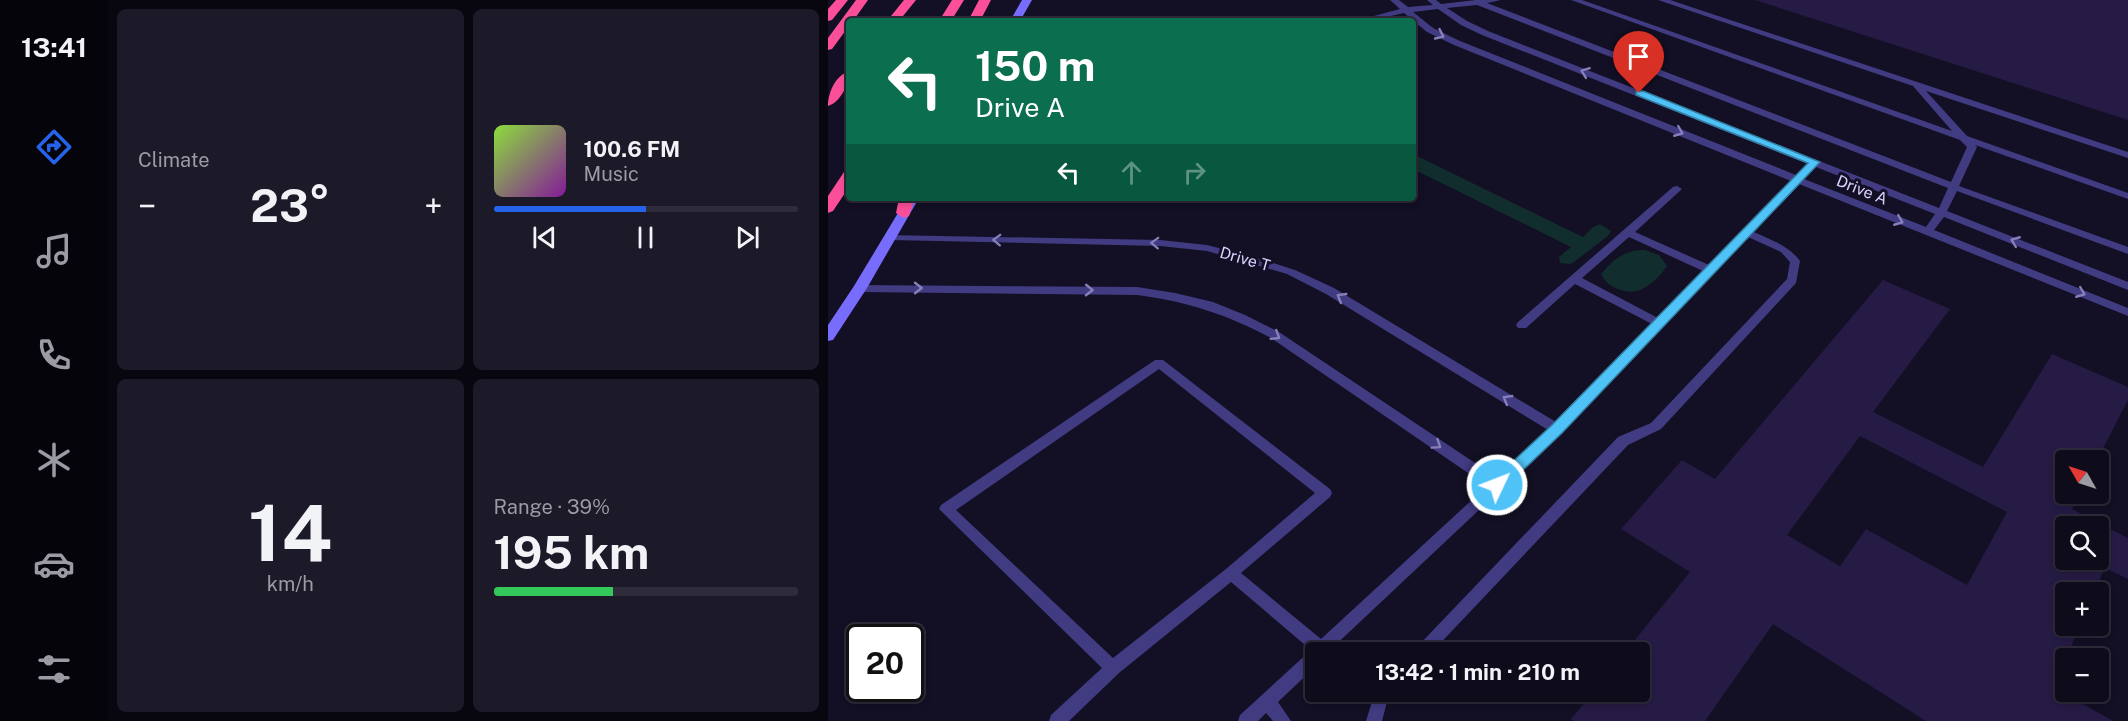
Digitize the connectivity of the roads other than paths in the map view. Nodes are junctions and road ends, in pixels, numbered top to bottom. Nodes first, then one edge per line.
1 (842, 0) edge
2 (861, 0) edge
3 (876, 0) edge
4 (910, 0) edge
5 (958, 0) edge
6 (985, 0) edge
7 (1027, 0) edge
8 (1394, 0) edge
9 (1497, 0) edge
10 (1575, 0) edge
11 (1662, 0) edge
12 (1477, 2) junction
13 (1435, 3) edge
14 (1405, 10) junction
15 (828, 17) edge
16 (848, 18) edge
17 (860, 18) edge
18 (895, 18) edge
19 (947, 18) edge
20 (976, 18) edge
21 (1017, 18) edge
22 (1372, 18) edge
23 (1415, 18) edge
24 (1416, 19) edge
25 (846, 21) edge
26 (846, 34) edge
27 (828, 46) edge
28 (828, 55) edge
29 (846, 79) edge
30 (1915, 84) junction
31 (828, 102) edge
32 (1963, 137) junction
33 (2128, 155) edge
34 (1815, 162) junction
35 (846, 180) edge
36 (1797, 180) junction
37 (1954, 187) junction
38 (1677, 189) dead end
39 (2128, 195) edge
40 (906, 206) edge
41 (828, 208) edge
42 (1942, 212) junction
43 (1628, 232) junction
44 (1746, 232) junction
45 (1928, 232) junction
46 (890, 237) junction
47 (2128, 251) edge
48 (1710, 270) junction
49 (1574, 279) junction
50 (2128, 286) edge
51 (860, 288) junction
52 (2128, 312) edge
53 (1659, 323) junction
54 (1522, 325) dead end
55 (828, 336) edge
56 (1557, 429) junction
57 (1497, 485) junction
58 (1231, 573) junction
59 (1307, 642) edge
60 (1329, 642) edge
61 (1432, 642) edge
62 (1305, 664) edge
63 (1113, 668) junction
64 (1267, 701) junction
65 (1379, 702) edge
66 (1057, 721) edge
67 (1246, 721) edge
68 (1283, 721) edge
69 (1374, 721) edge

1 - 15 highway
2 - 16 highway
3 - 17 highway
4 - 18 highway
5 - 19 highway
6 - 20 highway
7 - 21 main road
8 - 14 lane, Drive A
9 - 12 lane
10 - 32 lane
11 - 30 lane
12 - 13 lane
12 - 37 lane
13 - 14 lane
34 -> 13 lane, Drive A
14 - 22 lane
14 -> 23 lane, Drive A
24 -> 36 lane, Drive A
25 - 27 highway
26 - 28 highway
29 - 31 highway
30 - 32 lane
30 - 33 lane
32 - 37 lane
32 - 39 lane
34 - 36 lane
34 - 42 lane, Drive A
35 - 41 highway
36 - 44 lane
36 -> 45 lane, Drive A
37 - 42 lane
37 - 47 lane
38 - 43 lane
40 - 46 main road
42 - 45 lane
50 -> 42 lane, Drive A
43 - 48 lane
43 - 49 lane
44 - 48 lane
44 - 61 lane
45 -> 52 lane, Drive A
46 - 51 main road
56 -> 46 lane, Drive T
48 - 53 lane
49 - 53 lane
49 - 54 lane
51 - 55 main road
51 -> 57 lane
53 - 56 lane
56 - 57 lane
57 - 60 lane
58 - 59 lane
58 - 63 lane
58 - 63 lane
62 - 64 lane
63 - 66 lane
64 - 67 lane
64 - 68 lane
65 - 69 lane

